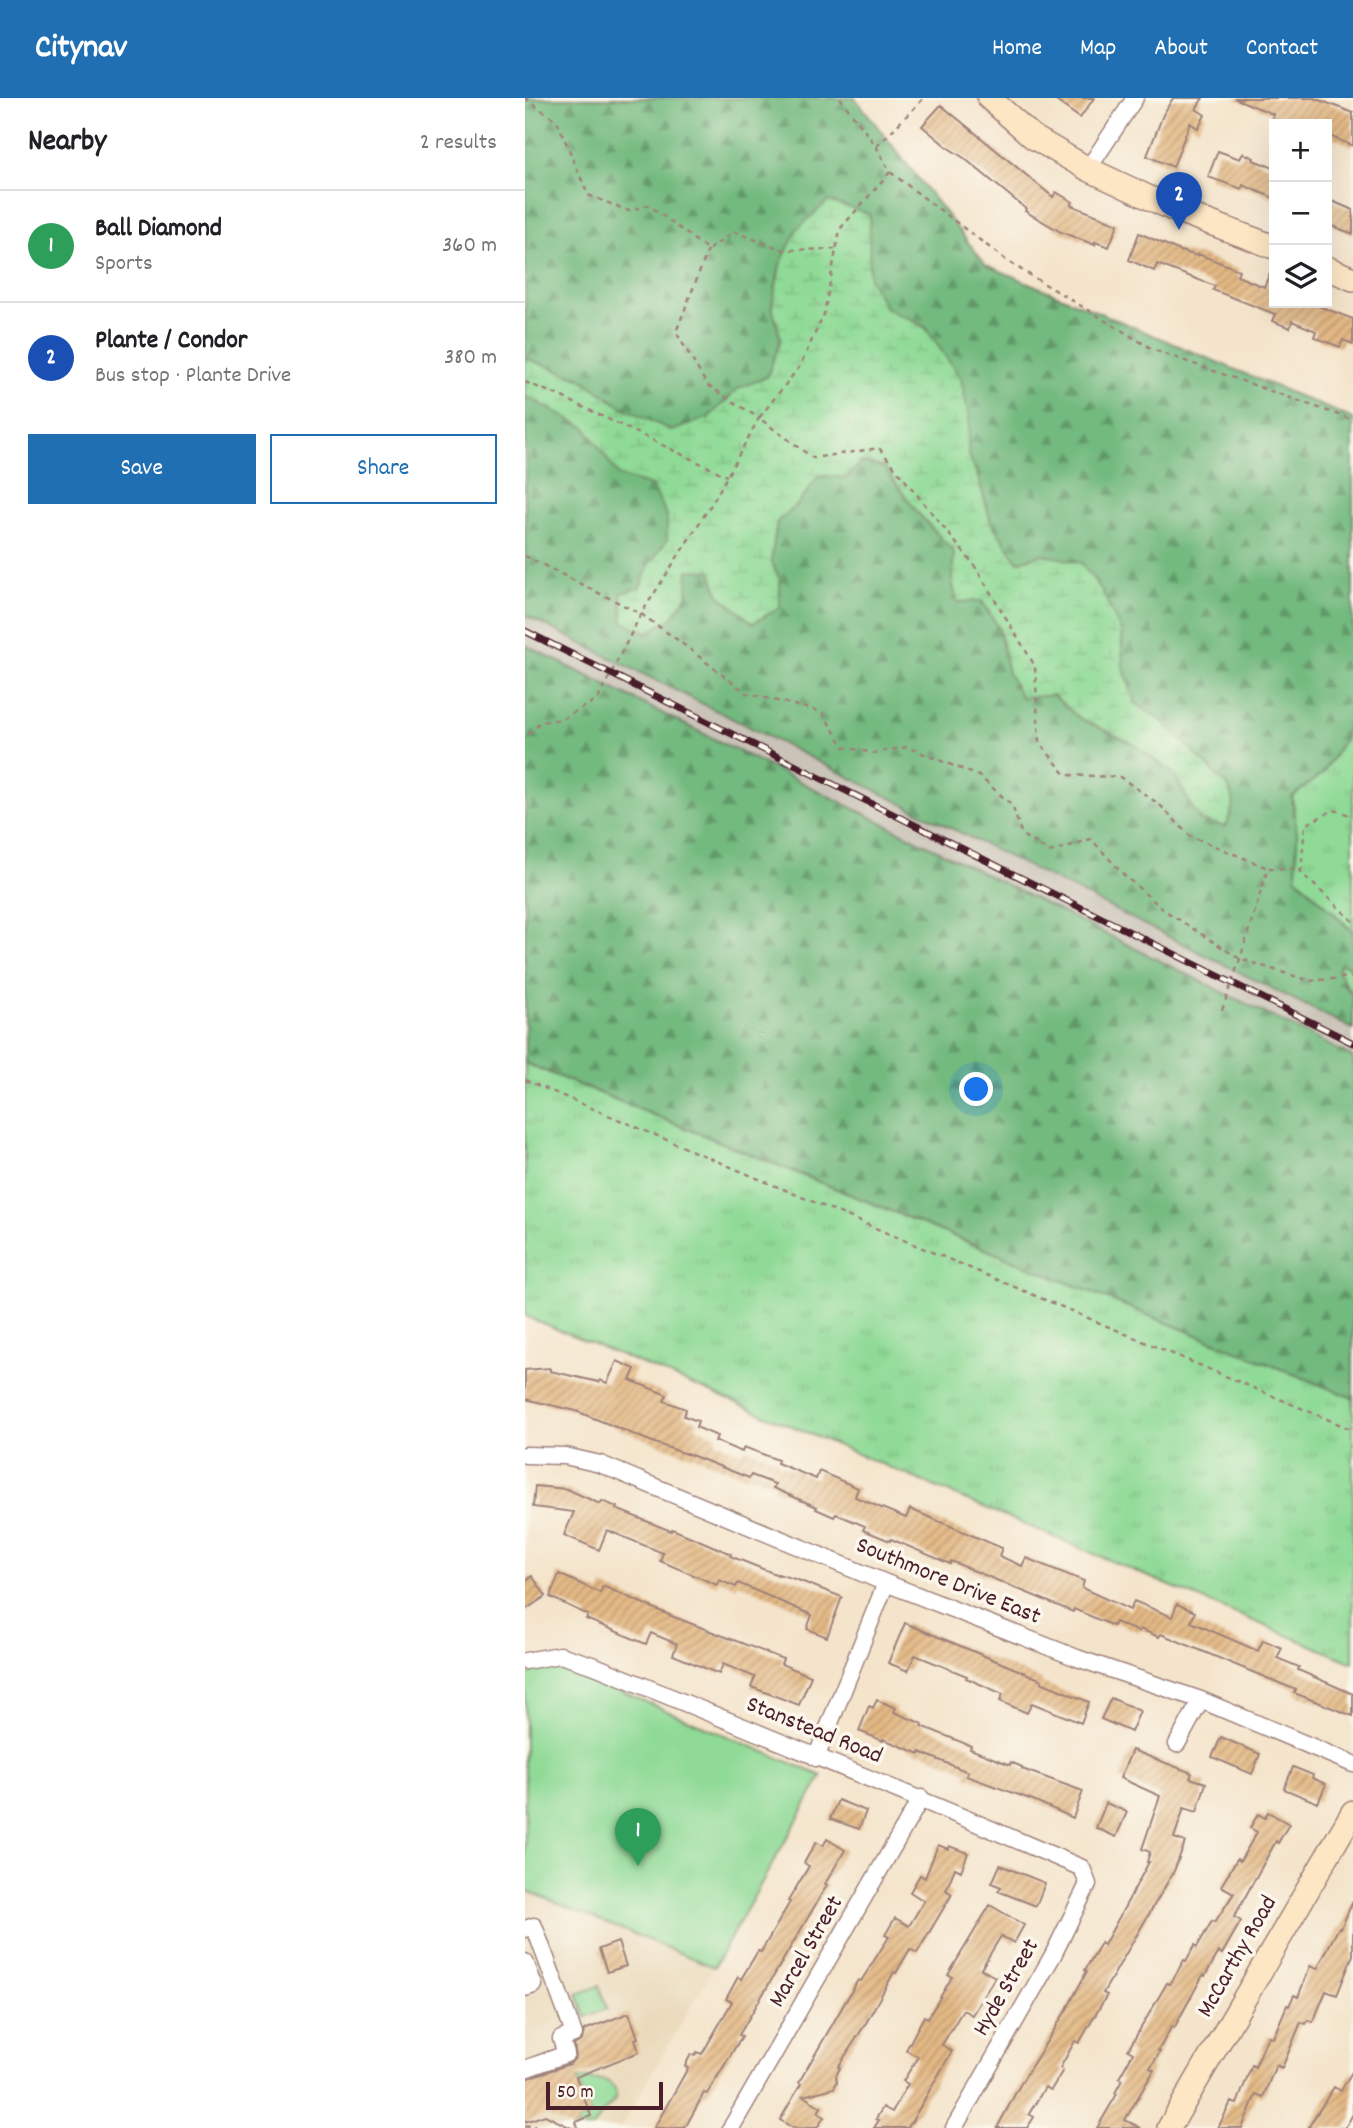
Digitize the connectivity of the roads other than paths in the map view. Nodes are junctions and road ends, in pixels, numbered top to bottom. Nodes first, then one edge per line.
1 (989, 98) edge
2 (1135, 98) edge
3 (1089, 169) junction
4 (1269, 245) edge
5 (1332, 270) edge
6 (1353, 279) edge
7 (525, 1455) edge
8 (887, 1583) junction
9 (525, 1661) edge
10 (1201, 1700) junction
11 (1177, 1744) dead end
12 (816, 1758) junction
13 (1353, 1764) edge
14 (921, 1798) junction
15 (1353, 1812) edge
16 (1082, 1868) joint
17 (525, 1929) edge
18 (525, 1962) edge
19 (525, 1989) edge
20 (525, 2069) edge
21 (731, 2128) edge
22 (954, 2128) edge
23 (1169, 2128) edge

1 - 3 street
2 - 3 street
3 - 4 street
5 - 6 street
7 - 8 street, Southmore Drive East
8 - 10 street, Southmore Drive East
8 - 12 street
9 - 12 street, Stanstead Road
10 - 11 street
10 - 13 street, Southmore Drive East
12 - 14 street, Stanstead Road
14 - 16 street, Stanstead Road
14 - 21 street, Marcel Street
15 - 23 street, McCarthy Road
16 - 22 street, Hyde Street
17 - 20 street
18 - 19 street

